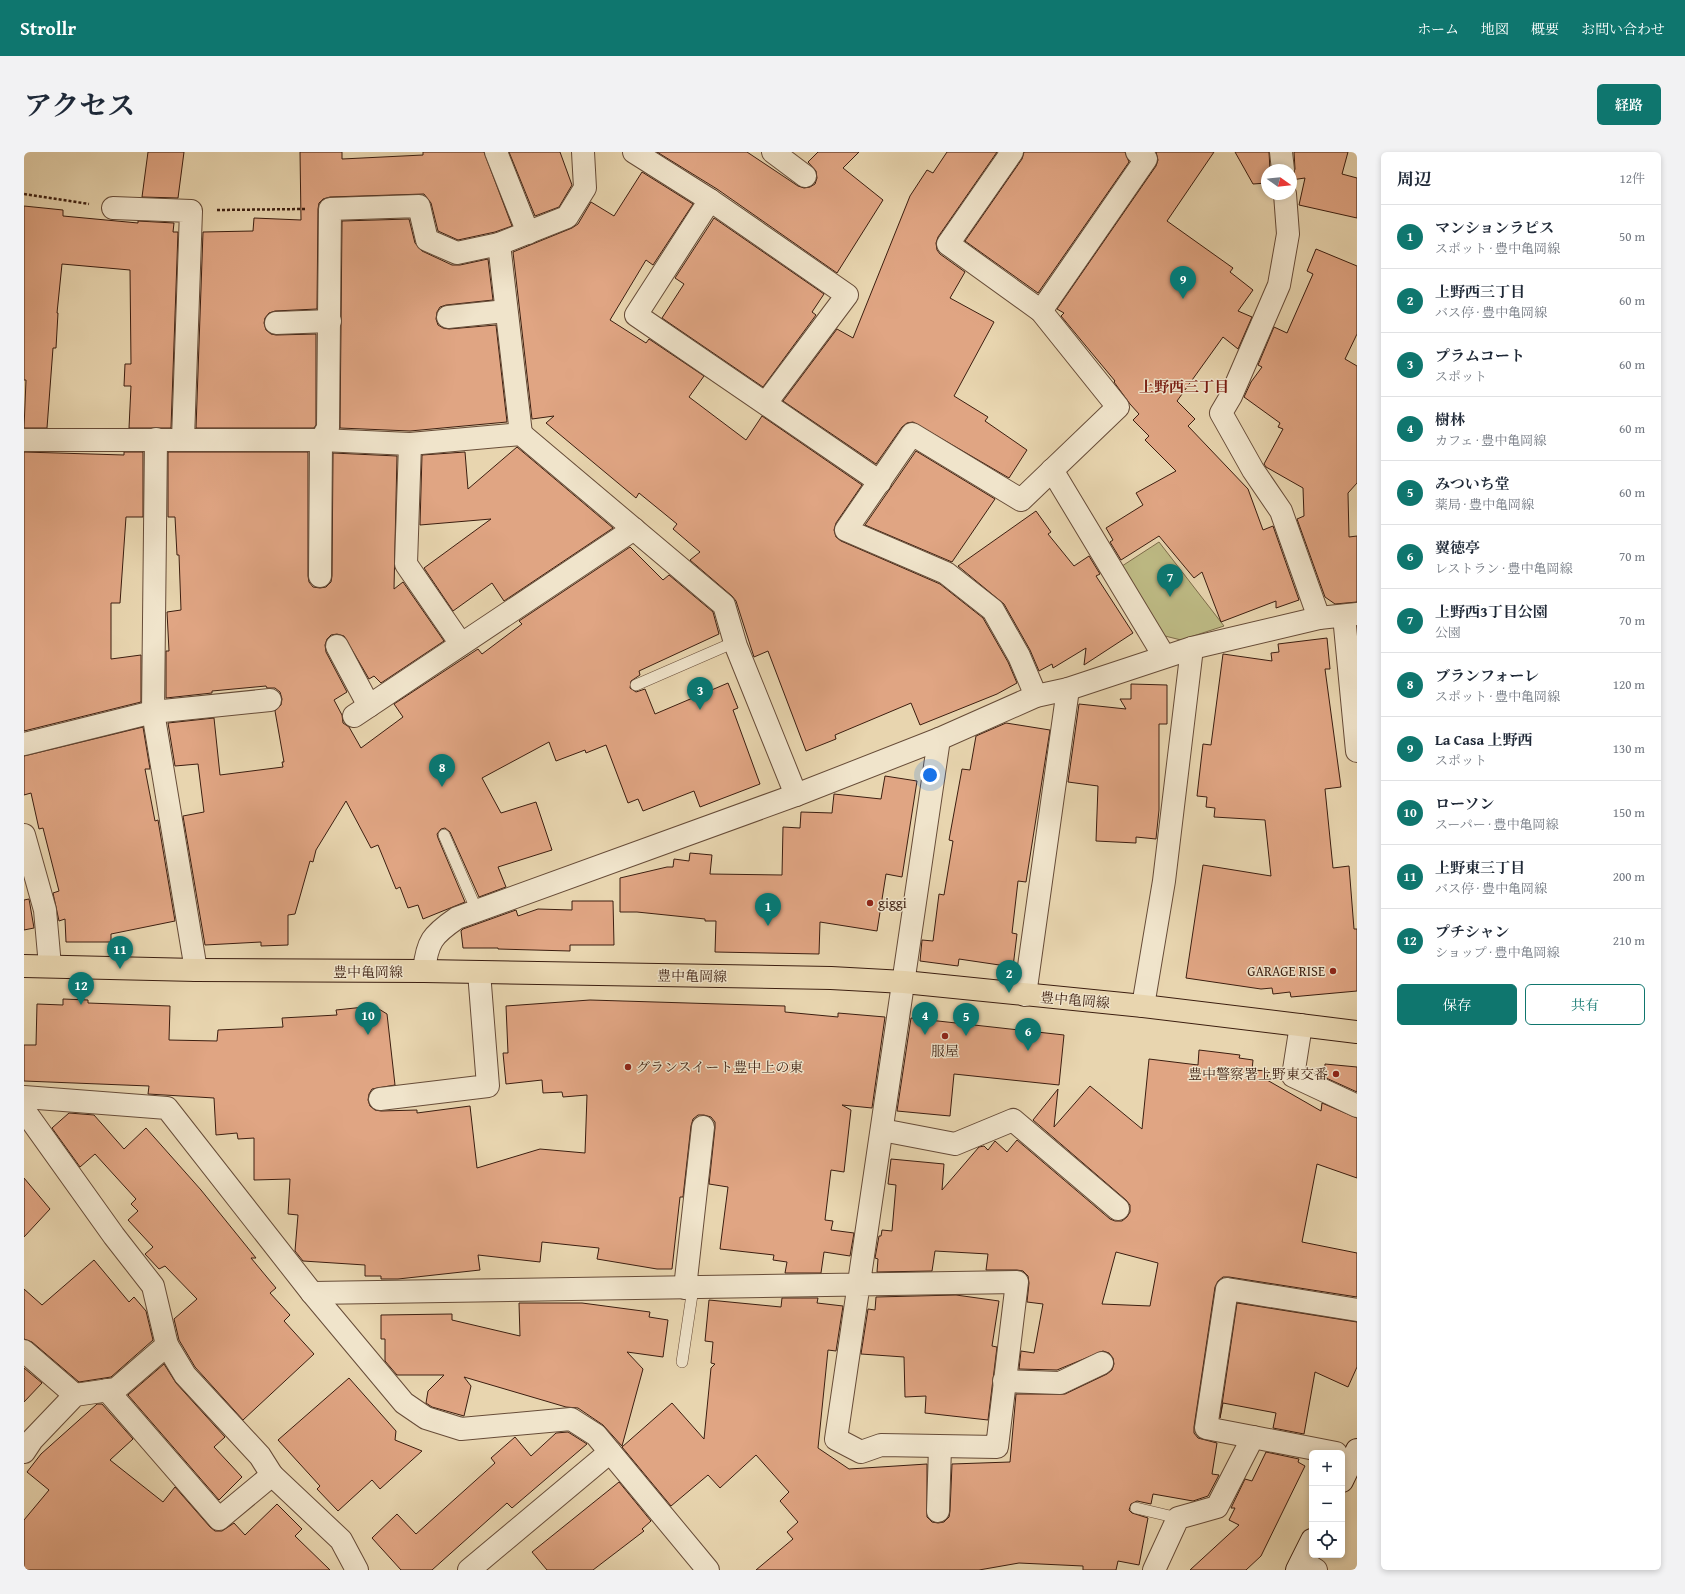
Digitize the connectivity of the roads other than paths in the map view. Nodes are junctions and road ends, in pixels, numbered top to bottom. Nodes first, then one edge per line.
1 (496, 152) edge
2 (583, 152) edge
3 (634, 152) edge
4 (1012, 152) edge
5 (1137, 152) edge
6 (1281, 152) edge
7 (784, 155) edge
8 (1282, 164) edge
9 (804, 176) dead end
10 (710, 200) junction
11 (1285, 200) edge
12 (113, 208) road end
13 (528, 233) junction
14 (499, 244) junction
15 (506, 311) junction
16 (1041, 311) junction
17 (448, 317) dead end
18 (330, 321) junction
19 (276, 323) dead end
20 (766, 402) junction
21 (521, 434) junction
22 (156, 439) junction
23 (24, 440) edge
24 (183, 440) junction
25 (321, 440) junction
26 (410, 444) junction
27 (1052, 470) junction
28 (880, 482) junction
29 (634, 529) junction
30 (320, 576) dead end
31 (1351, 615) edge
32 (1319, 618) junction
33 (735, 642) junction
34 (461, 644) junction
35 (337, 646) dead end
36 (1192, 648) junction
37 (1164, 656) junction
38 (636, 685) dead end
39 (1068, 689) junction
40 (1036, 696) junction
41 (270, 700) dead end
42 (153, 712) junction
43 (939, 739) junction
44 (24, 744) edge
45 (1357, 751) edge
46 (796, 795) junction
47 (24, 835) edge
48 (444, 835) dead end
49 (477, 911) junction
50 (24, 966) edge
51 (50, 966) junction
52 (196, 970) junction
53 (424, 971) junction
54 (479, 972) junction
55 (904, 982) junction
56 (1025, 995) junction
57 (1144, 1006) junction
58 (1301, 1026) junction
59 (1357, 1032) edge
60 (24, 1097) edge
61 (380, 1099) dead end
62 (1357, 1106) edge
63 (24, 1110) edge
64 (703, 1127) dead end
65 (882, 1130) junction
66 (1118, 1209) dead end
67 (859, 1285) junction
68 (689, 1288) junction
69 (312, 1293) junction
70 (1357, 1310) edge
71 (167, 1346) junction
72 (24, 1350) edge
73 (682, 1362) dead end
74 (1102, 1363) dead end
75 (1004, 1381) junction
76 (108, 1390) junction
77 (75, 1395) junction
78 (1253, 1437) junction
79 (940, 1447) junction
80 (24, 1452) edge
81 (610, 1452) junction
82 (1347, 1453) edge
83 (1345, 1464) edge
84 (272, 1475) junction
85 (1136, 1508) dead end
86 (938, 1511) dead end
87 (1178, 1518) junction
88 (1309, 1552) edge
89 (1305, 1567) edge
90 (357, 1570) edge
91 (469, 1570) edge
92 (708, 1570) edge
93 (1154, 1570) edge

1 - 13 street
2 - 13 street
3 - 10 street
4 - 16 street
5 - 16 street
6 - 8 street
7 - 9 street
10 - 20 street
10 - 20 street
11 - 32 street
12 - 24 street
13 - 14 street
14 - 15 street
14 - 18 street
15 - 17 street
15 - 21 street
16 - 27 street
18 - 19 street
18 - 25 street
20 - 28 street
21 - 26 street
21 - 29 street
22 - 23 street
22 - 24 street
22 - 42 street
24 - 25 street
25 - 26 street
25 - 30 street
26 - 34 street
27 - 28 street
27 - 37 street
28 - 40 street
29 - 33 street
29 - 34 street
31 - 32 street
31 - 45 street
32 - 36 street
33 - 38 lane
33 - 46 street
34 - 35 street
36 - 37 street
36 - 57 street
37 - 39 street
39 - 40 street
39 - 56 street
40 - 43 street
41 - 42 street
42 - 44 street
42 - 52 street
43 - 46 street
43 - 55 street
46 - 49 street
47 - 51 street
48 - 49 lane
49 - 53 street
50 - 51 main road, 豊中亀岡線
51 - 52 main road, 豊中亀岡線
52 - 53 main road, 豊中亀岡線
53 - 54 main road, 豊中亀岡線
54 - 55 main road, 豊中亀岡線
54 - 61 street
55 - 56 main road, 豊中亀岡線
55 - 65 street
56 - 57 main road, 豊中亀岡線
57 - 58 main road, 豊中亀岡線
58 - 59 main road, 豊中亀岡線
58 - 62 street
60 - 69 street
63 - 71 street
64 - 68 street
65 - 66 street
65 - 67 street
67 - 68 street
67 - 75 street
67 - 79 street
68 - 69 street
68 - 73 lane
69 - 81 street
70 - 78 street
71 - 76 street
71 - 84 street
72 - 77 street
74 - 75 street
75 - 79 street
76 - 77 street
76 - 84 street
77 - 80 street
78 - 82 street
78 - 87 street
79 - 86 street
81 - 91 street
81 - 92 street
82 - 83 street
84 - 90 street
85 - 87 lane
87 - 93 street
88 - 89 street

